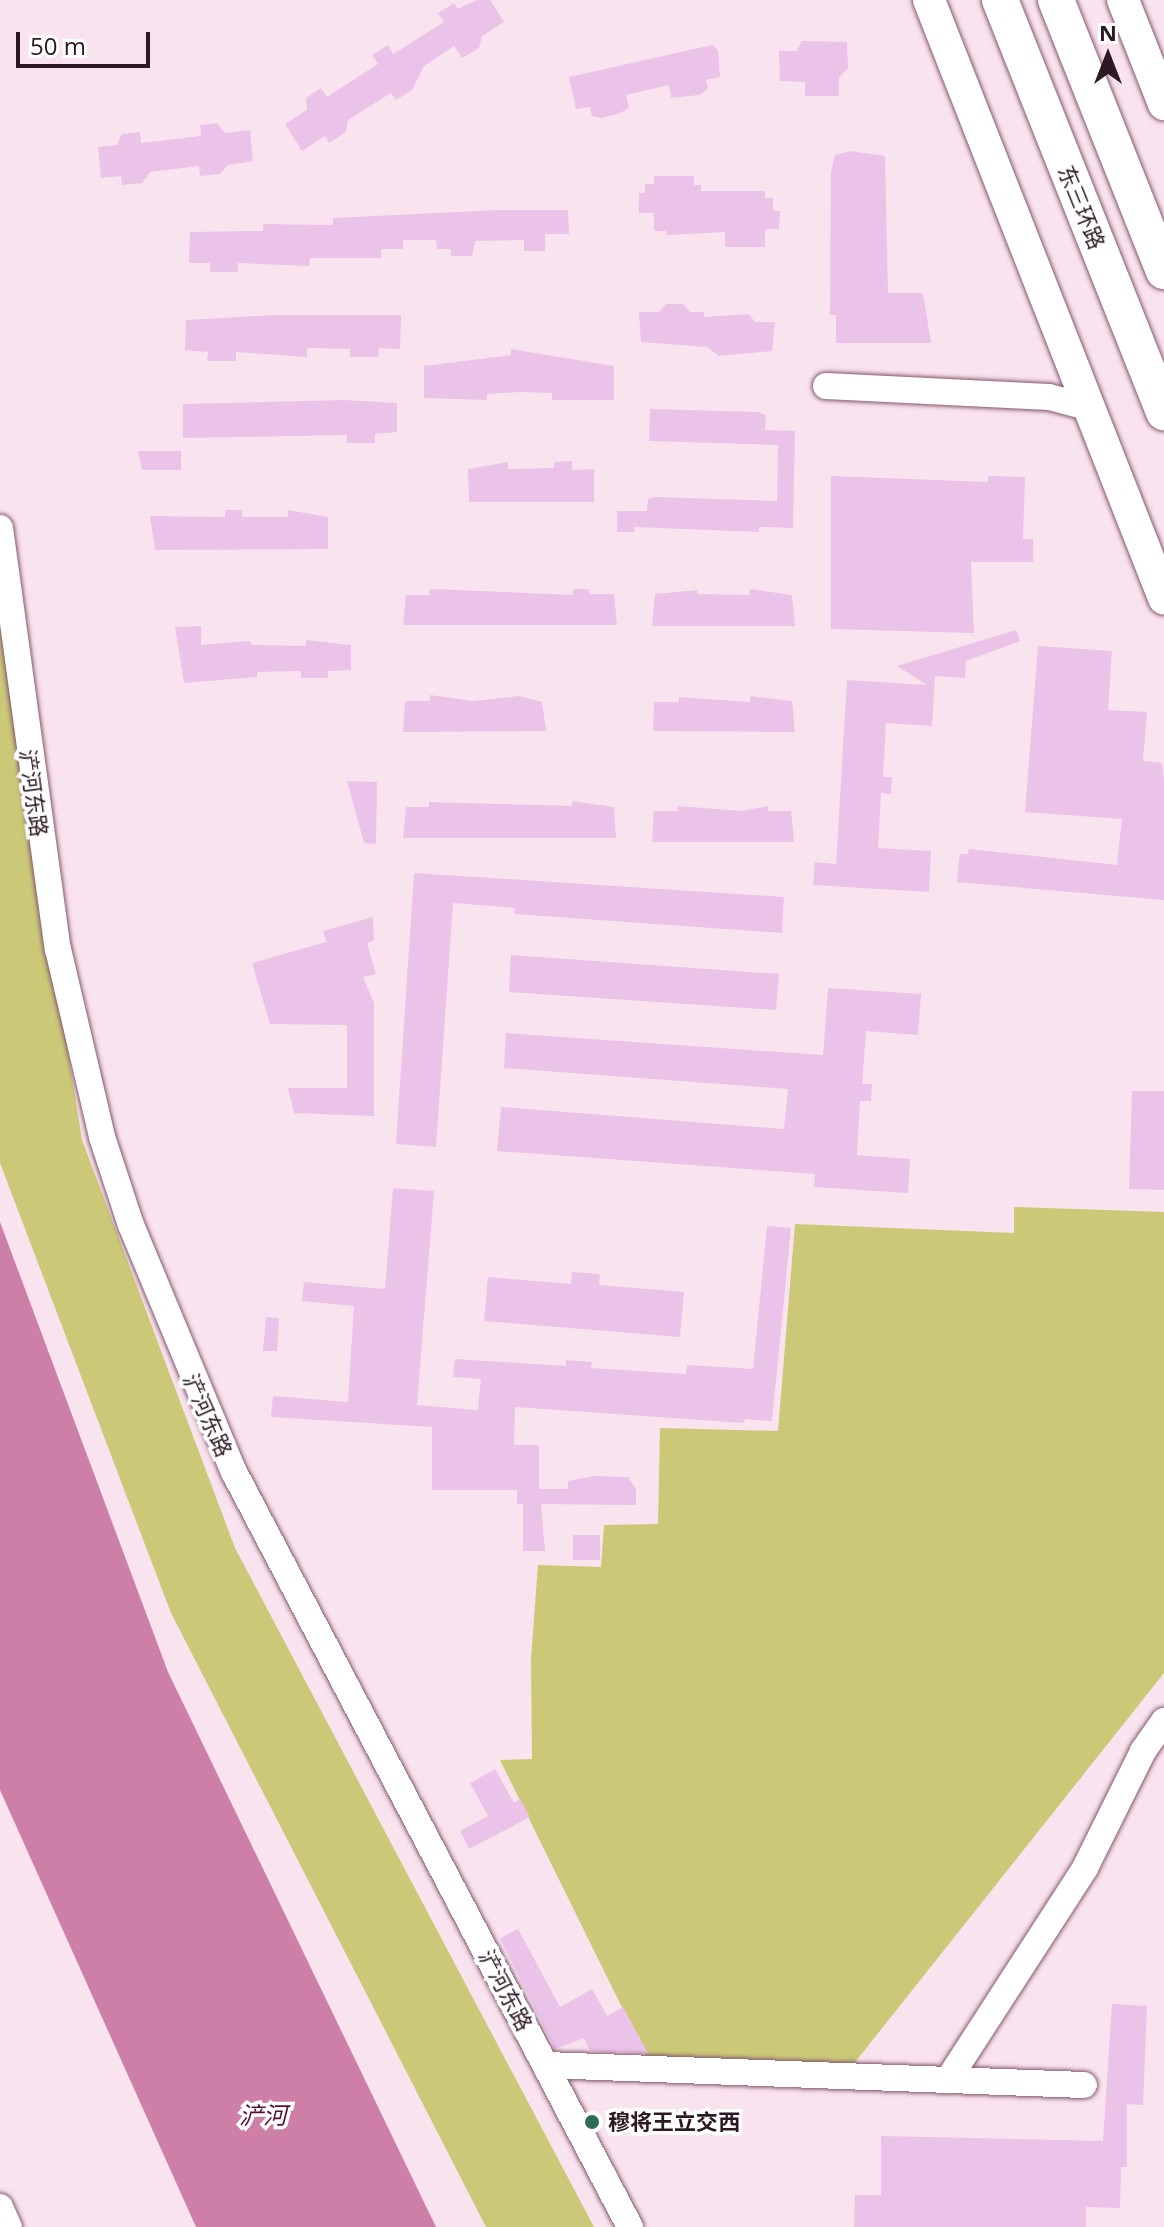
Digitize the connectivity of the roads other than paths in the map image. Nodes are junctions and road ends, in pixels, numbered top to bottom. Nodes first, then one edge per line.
1 (929, 0) edge
2 (1000, 0) edge
3 (1056, 0) edge
4 (1123, 0) edge
5 (1164, 104) edge
6 (1164, 271) edge
7 (826, 386) dead end
8 (1091, 408) junction
9 (1164, 413) edge
10 (0, 528) edge
11 (1164, 598) edge
12 (1164, 1721) edge
13 (546, 2065) junction
14 (948, 2080) junction
15 (1084, 2085) dead end
16 (0, 2207) edge
17 (9, 2227) edge
18 (630, 2227) edge

1 - 8 main road
2 - 9 highway, 东三环路
3 - 6 highway
4 - 5 main road
7 - 8 street
8 - 11 main road
10 - 13 street, 浐河东路
12 - 14 street
13 - 14 street
13 - 18 street, 浐河东路
14 - 15 street
16 - 17 street

